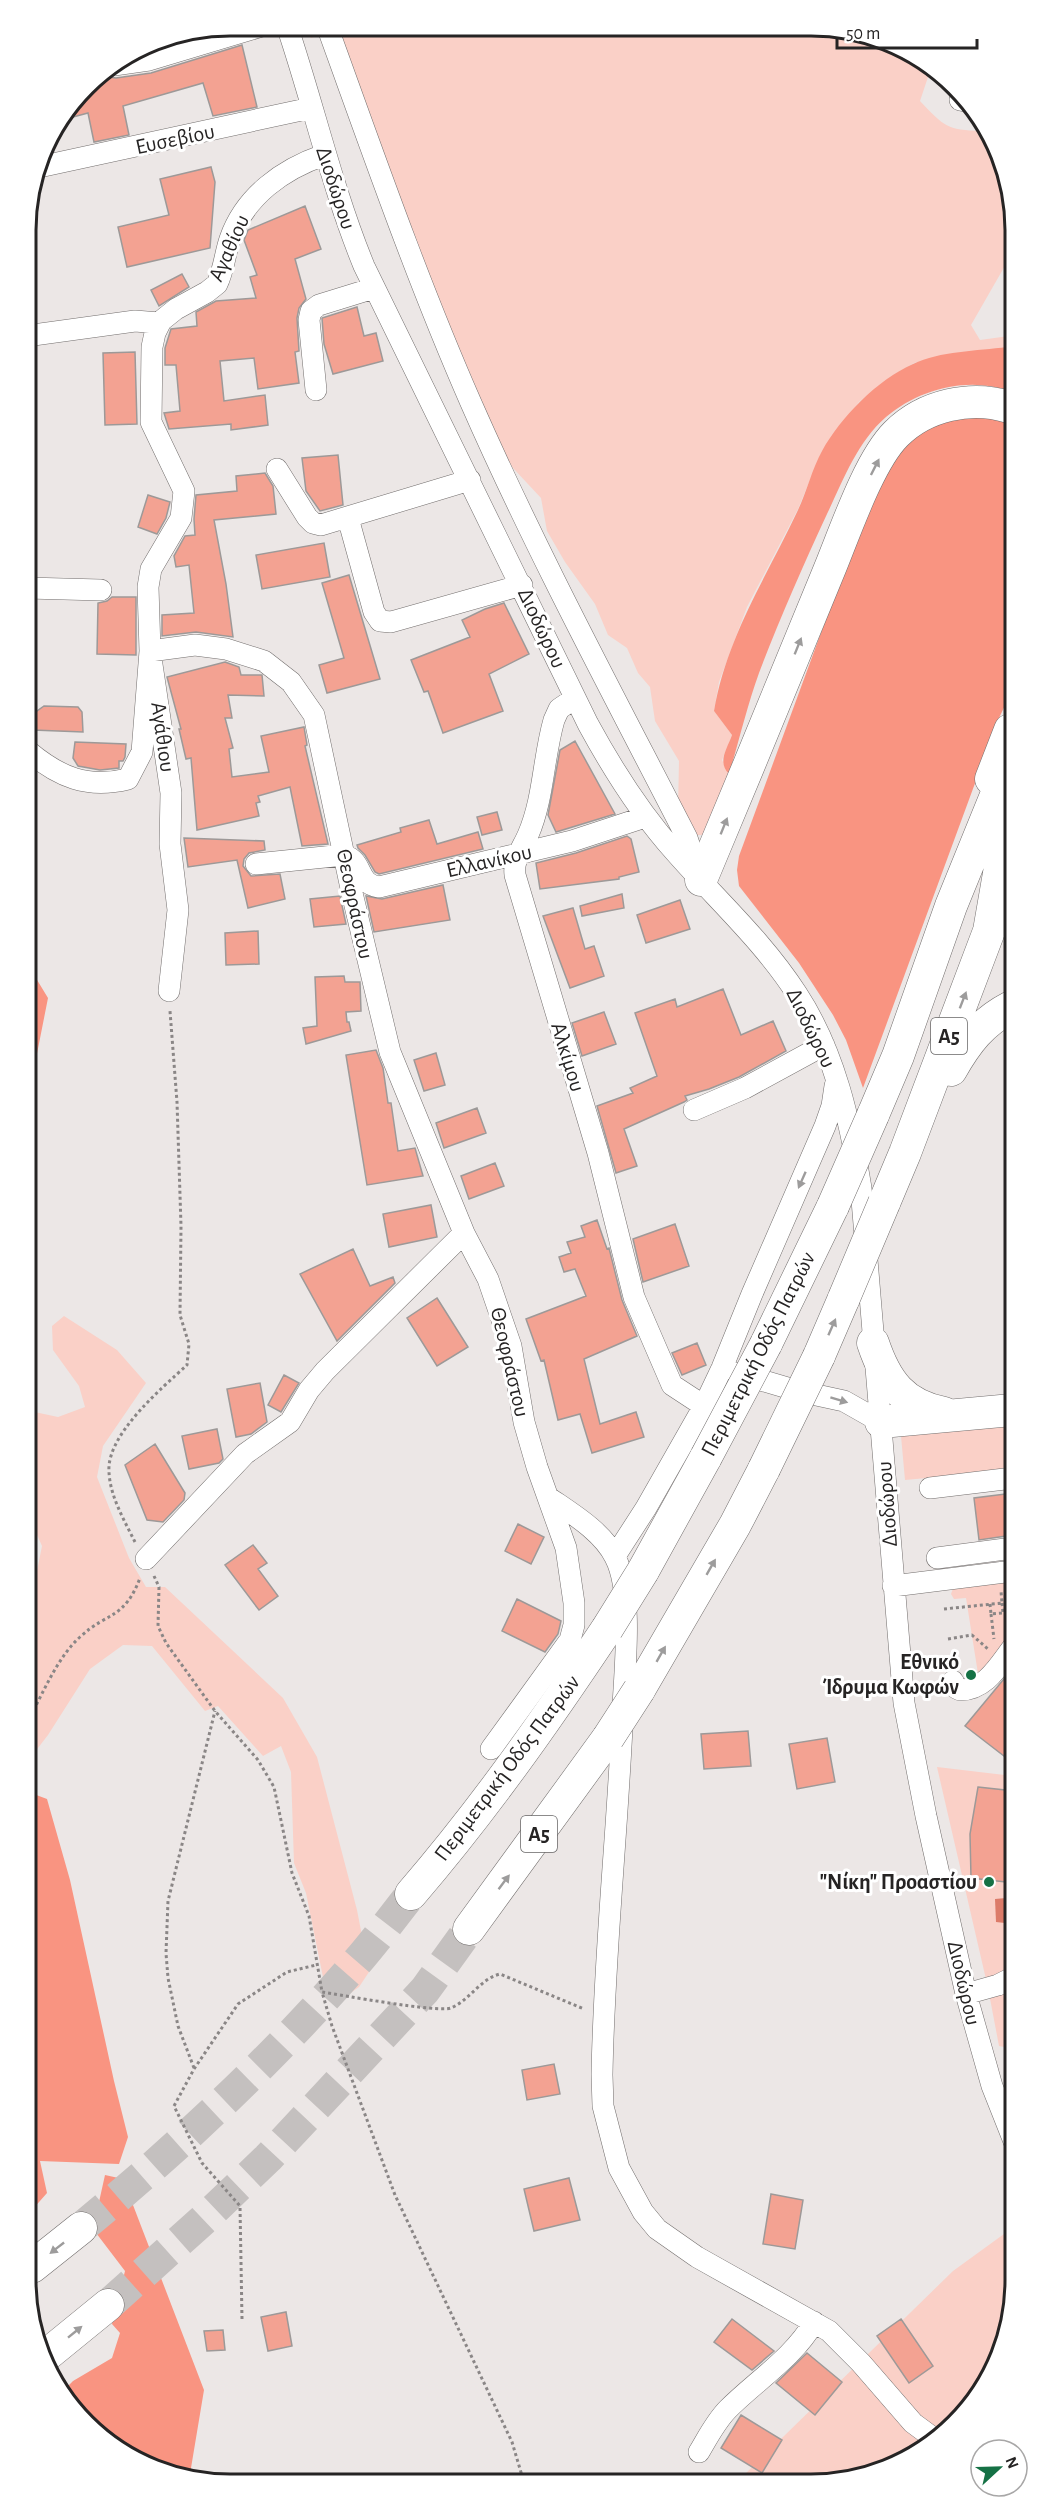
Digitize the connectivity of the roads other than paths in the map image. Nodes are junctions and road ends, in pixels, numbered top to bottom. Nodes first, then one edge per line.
1 (228, 36) edge
2 (290, 36) edge
3 (331, 36) edge
4 (133, 62) edge
5 (311, 108) junction
6 (324, 155) junction
7 (48, 165) edge
8 (374, 288) junction
9 (159, 323) junction
10 (36, 335) edge
11 (316, 390) dead end
12 (1005, 406) edge
13 (277, 469) dead end
14 (470, 480) junction
15 (348, 518) junction
16 (522, 585) junction
17 (36, 588) edge
18 (101, 590) dead end
19 (150, 651) junction
20 (575, 698) junction
21 (1005, 743) edge
22 (36, 757) edge
23 (1005, 773) edge
24 (645, 817) junction
25 (1005, 839) edge
26 (518, 854) junction
27 (344, 855) junction
28 (256, 864) dead end
29 (701, 880) junction
30 (951, 906) junction
31 (169, 991) road end
32 (1005, 1011) edge
33 (824, 1045) junction
34 (836, 1079) junction
35 (694, 1110) dead end
36 (905, 1153) junction
37 (464, 1233) junction
38 (873, 1343) junction
39 (722, 1368) junction
40 (704, 1406) junction
41 (1005, 1411) edge
42 (963, 1415) junction
43 (881, 1422) junction
44 (1005, 1479) edge
45 (930, 1488) dead end
46 (548, 1497) junction
47 (1005, 1549) edge
48 (615, 1556) junction
49 (937, 1558) dead end
50 (146, 1559) road end
51 (1005, 1571) edge
52 (892, 1586) junction
53 (1002, 1650) edge
54 (953, 1681) dead end
55 (491, 1749) dead end
56 (411, 1894) tunnel mouth
57 (469, 1929) tunnel mouth
58 (1005, 1982) edge
59 (966, 1994) junction
60 (1005, 2119) edge
61 (81, 2228) tunnel mouth
62 (36, 2264) edge
63 (108, 2306) tunnel mouth
64 (814, 2322) junction
65 (50, 2352) edge
66 (928, 2434) edge
67 (699, 2452) dead end

1 - 4 street
2 - 5 street, Διοδώρου
3 - 29 street
5 - 6 street, Διοδώρου
5 - 7 street, Ευσεβίου
6 - 8 street, Διοδώρου
6 - 9 street, Αγαθίου
8 - 11 street
8 - 14 street, Διοδώρου
9 - 10 street
9 - 19 street, Αγάθιου
29 -> 12 highway
13 - 15 street
14 - 15 street
14 - 16 street, Διοδώρου
15 - 16 street
16 - 20 street, Διοδώρου
17 - 18 street
19 - 22 street
19 - 27 street, Θεοφράστου
19 - 31 street, Αγάθιου
20 - 24 street, Διοδώρου
20 - 26 street, Αλκίμου
21 - 30 highway
23 - 30 highway, Περιμετρική Οδός Πατρών / Α5
24 - 26 street, Ελλανίκου
24 - 29 street, Διοδώρου
36 -> 25 highway, Α5
26 - 27 street, Ελλανίκου
26 - 40 street, Αλκίμου
27 - 28 street
27 - 37 street, Θεοφράστου
29 - 33 street, Διοδώρου
30 - 56 highway, Περιμετρική Οδός Πατρών / Α5, bridge
32 - 36 highway
33 - 34 street, Διοδώρου
33 - 35 street
34 - 38 street, Διοδώρου
34 -> 39 street
57 -> 36 highway, Α5, bridge
37 - 46 street, Θεοφράστου
37 - 50 street
38 - 42 highway
38 - 43 street, Διοδώρου
39 - 40 street
39 -> 43 street
40 - 48 street
41 - 42 highway
42 - 43 highway
43 - 52 street, Διοδώρου
44 - 45 street
46 - 48 street
46 - 55 street, Θεοφράστου
47 - 49 street
48 - 64 street
51 - 52 street
52 - 59 street, Διοδώρου
53 - 54 street
58 - 59 street
59 - 60 street, Διοδώρου
61 -> 62 highway
65 -> 63 highway
64 - 66 street
64 - 67 street

